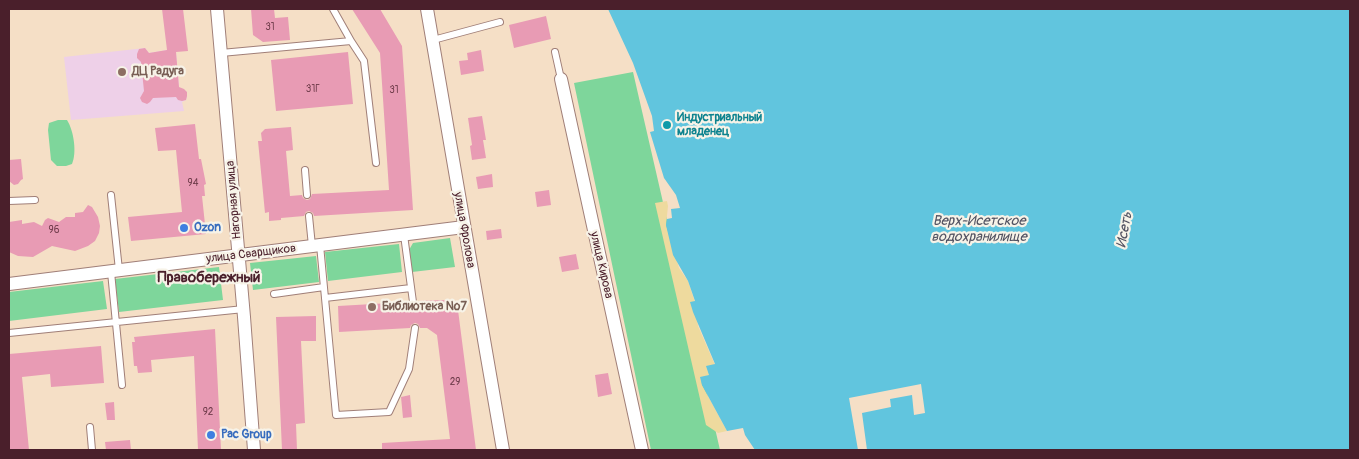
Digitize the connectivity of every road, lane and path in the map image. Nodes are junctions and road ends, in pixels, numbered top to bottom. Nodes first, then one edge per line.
1 (217, 9) edge
2 (332, 9) edge
3 (427, 9) edge
4 (500, 22) dead end
5 (433, 40) junction
6 (351, 41) junction
7 (555, 52) dead end
8 (221, 53) junction
9 (561, 79) joint
10 (376, 163) dead end
11 (305, 170) dead end
12 (111, 195) dead end
13 (307, 195) dead end
14 (35, 200) dead end
15 (9, 201) edge
16 (309, 216) dead end
17 (464, 227) junction
18 (404, 235) junction
19 (316, 246) junction
20 (238, 256) junction
21 (115, 271) junction
22 (9, 284) edge
23 (324, 288) junction
24 (411, 288) junction
25 (274, 294) dead end
26 (325, 298) junction
27 (413, 302) dead end
28 (244, 309) junction
29 (116, 322) junction
30 (415, 328) dead end
31 (9, 333) edge
32 (122, 385) dead end
33 (90, 427) dead end
34 (92, 450) edge
35 (254, 450) edge
36 (503, 450) edge
37 (642, 450) edge

1 - 8 street, Нагорная улица
2 - 6 lane
3 - 5 street, улица Фролова
4 - 5 lane
5 - 17 street, улица Фролова
6 - 8 lane
6 - 10 lane
7 - 9 lane
8 - 20 street, Нагорная улица
9 - 37 street, улица Кирова
11 - 13 lane
12 - 21 lane
14 - 15 lane
16 - 19 lane
17 - 18 street, улица Сварщиков
17 - 36 street, улица Фролова
18 - 19 street, улица Сварщиков
18 - 24 lane
19 - 20 street, улица Сварщиков
19 - 23 lane
20 - 21 street, улица Сварщиков
20 - 28 street, Нагорная улица
21 - 22 street, улица Сварщиков
21 - 29 lane
23 - 25 lane
23 - 26 lane
24 - 26 lane
24 - 27 lane
26 - 30 lane
28 - 29 lane
28 - 35 street, Нагорная улица
29 - 31 lane
29 - 32 lane
33 - 34 lane

